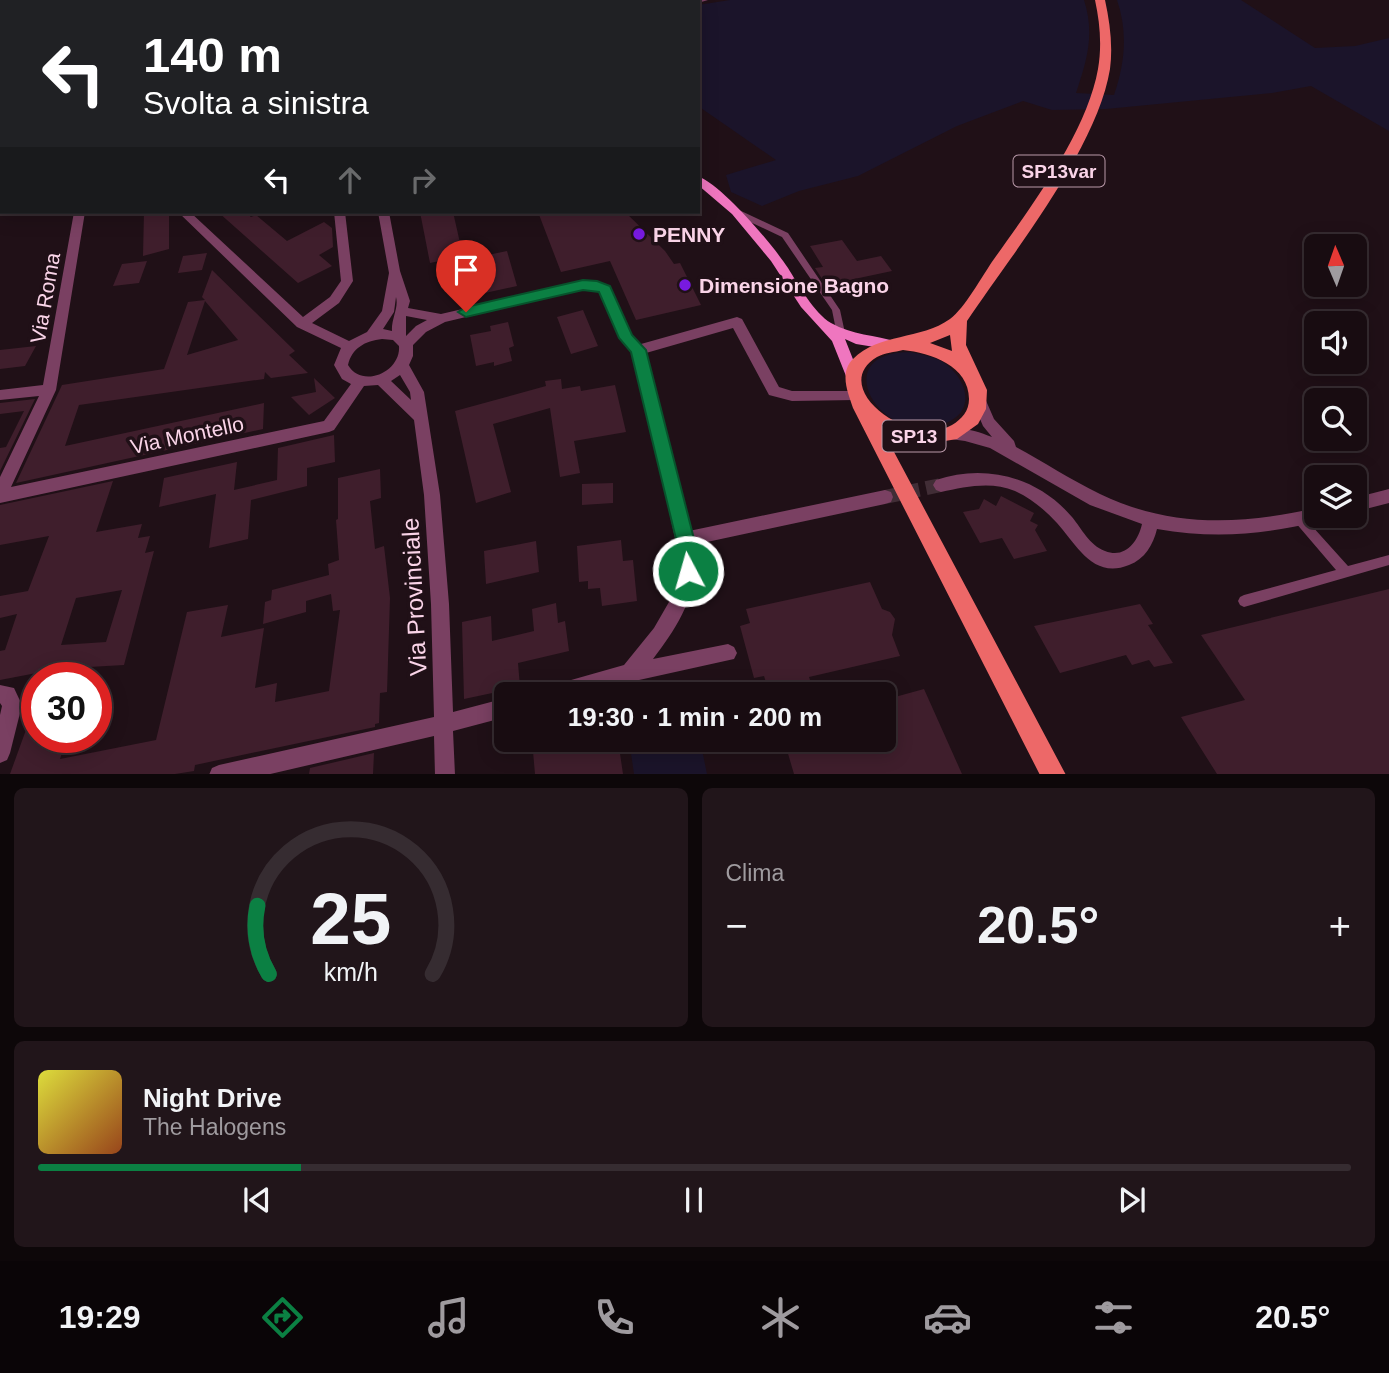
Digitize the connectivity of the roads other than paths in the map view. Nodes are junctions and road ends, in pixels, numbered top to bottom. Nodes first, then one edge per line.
1 (1100, 0) edge
2 (700, 181) edge
3 (736, 212) junction
4 (79, 214) edge
5 (186, 214) edge
6 (340, 214) edge
7 (384, 214) edge
8 (394, 271) junction
9 (401, 311) junction
10 (441, 318) junction
11 (959, 321) junction
12 (302, 324) junction
13 (826, 325) junction
14 (840, 333) junction
15 (372, 335) junction
16 (403, 341) junction
17 (898, 344) junction
18 (350, 347) junction
19 (639, 350) junction
20 (402, 366) junction
21 (971, 376) junction
22 (380, 379) junction
23 (360, 381) junction
24 (49, 390) junction
25 (857, 393) junction
26 (0, 395) edge
27 (979, 400) junction
28 (420, 417) junction
29 (948, 434) junction
30 (918, 437) junction
31 (1020, 455) junction
32 (899, 472) junction
33 (942, 485) tunnel mouth
34 (0, 494) edge
35 (1389, 496) edge
36 (885, 497) tunnel mouth
37 (1367, 502) edge
38 (1304, 518) edge
39 (1298, 519) junction
40 (1151, 520) junction
41 (685, 539) junction
42 (1389, 560) edge
43 (1346, 572) junction
44 (1244, 601) dead end
45 (728, 653) dead end
46 (630, 673) junction
47 (597, 682) edge
48 (0, 694) edge
49 (494, 710) edge
50 (445, 724) junction
51 (0, 753) edge
52 (223, 774) edge
53 (445, 774) edge
54 (1053, 774) edge

1 - 11 main road, SP13var
2 - 3 street, SP13
3 - 13 street, SP13
3 - 14 lane
4 - 24 street, Via Roma
5 - 12 street
6 - 12 street
7 - 8 street
8 - 9 street
8 - 15 street
9 - 10 street
9 - 16 street
10 - 16 street
10 - 19 street
11 - 17 main road, SP13var
11 - 21 main road
12 - 18 street
13 - 14 street, SP13
13 - 25 street, SP13
14 - 17 street, SP13
15 - 16 street
15 - 18 street
16 - 20 street
17 - 21 main road, SP13
17 - 25 main road
18 - 23 street
19 - 25 street
19 - 41 street
20 - 22 street
20 - 28 street, Via Provinciale
21 - 27 main road
22 - 23 street
22 - 28 street
23 - 34 street, Via Montello
24 - 26 street
24 - 34 street, Via Roma
25 - 30 main road, SP13
25 - 32 main road, SP13
27 - 29 main road, SP13
27 - 31 street
28 - 50 street, Via Provinciale
29 - 30 main road, SP13
29 - 31 street
30 - 32 main road, SP13
31 - 40 street
32 - 54 main road, SP13
33 - 40 street
35 - 37 street
36 - 41 street
38 - 39 street
39 - 40 street
39 - 43 lane
41 - 46 street
42 - 43 lane
43 - 44 lane
45 - 46 street
46 - 47 street
48 - 51 street
49 - 50 street
50 - 52 street
50 - 53 street, Via Provinciale

